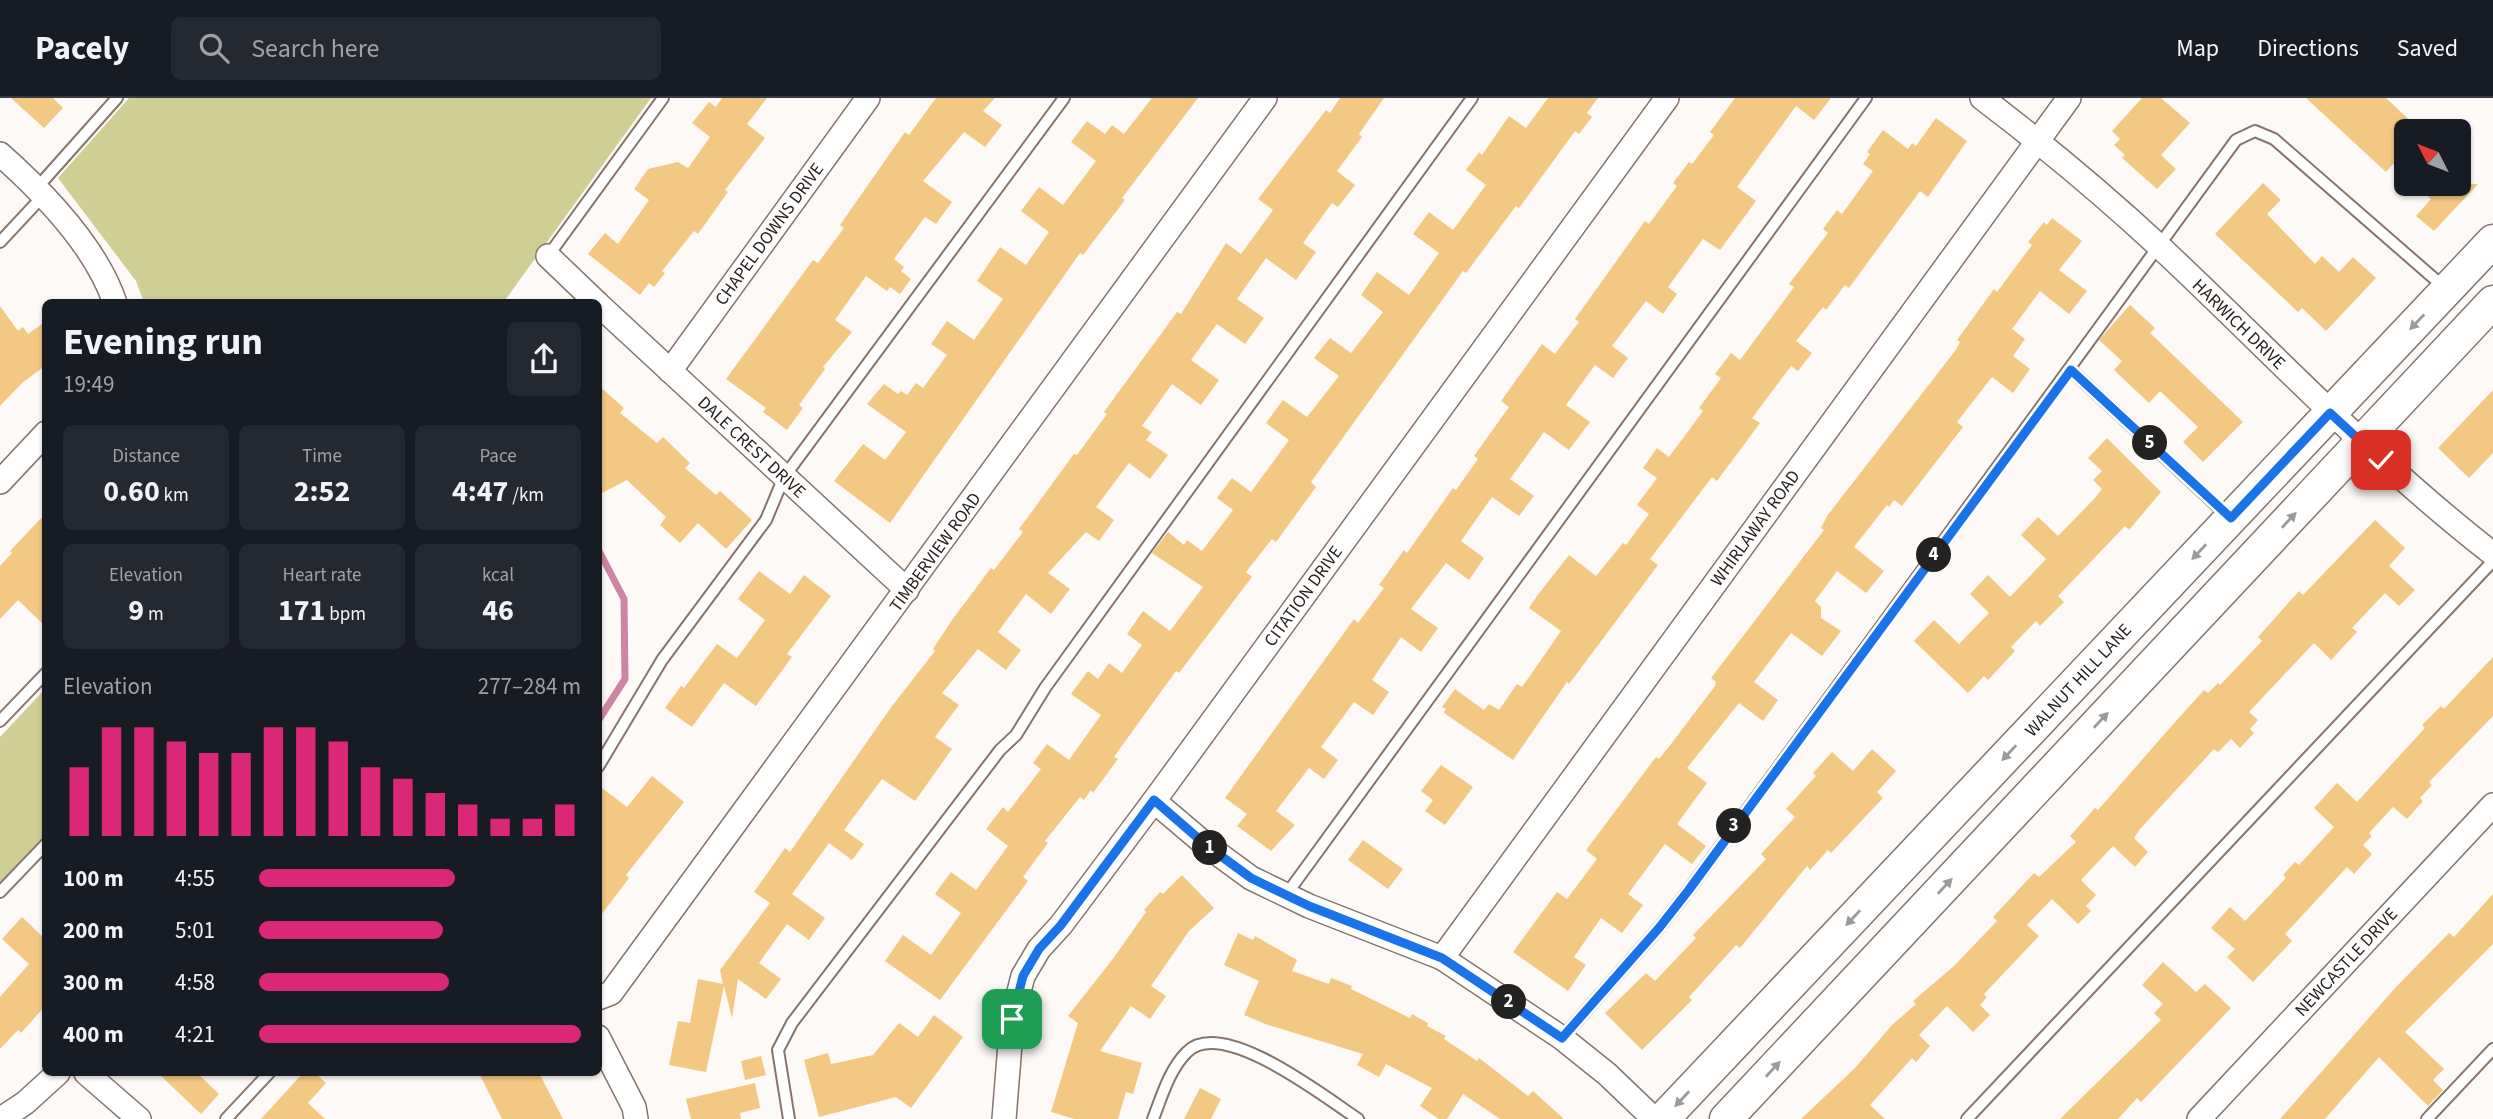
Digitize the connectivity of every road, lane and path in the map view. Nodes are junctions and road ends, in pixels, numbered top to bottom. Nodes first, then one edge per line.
1 (117, 98) edge
2 (663, 98) edge
3 (868, 98) edge
4 (1064, 98) edge
5 (1265, 98) edge
6 (1472, 98) edge
7 (1667, 98) edge
8 (1866, 98) edge
9 (1982, 98) edge
10 (2068, 98) edge
11 (2038, 141) junction
12 (0, 154) edge
13 (38, 193) junction
14 (2493, 241) edge
15 (0, 242) edge
16 (2160, 247) junction
17 (548, 256) joint
18 (2447, 290) junction
19 (114, 299) edge
20 (594, 299) edge
21 (2493, 302) edge
22 (602, 307) edge
23 (670, 370) junction
24 (2071, 370) junction
25 (2330, 413) junction
26 (42, 437) edge
27 (2361, 443) junction
28 (784, 477) junction
29 (0, 482) edge
30 (2231, 518) junction
31 (2493, 554) edge
32 (2493, 561) edge
33 (907, 590) junction
34 (42, 677) edge
35 (0, 722) edge
36 (602, 760) edge
37 (1154, 800) junction
38 (2493, 805) edge
39 (42, 848) edge
40 (0, 892) edge
41 (1286, 895) junction
42 (1442, 958) junction
43 (602, 996) edge
44 (1562, 1038) junction
45 (602, 1045) edge
46 (2493, 1049) edge
47 (55, 1076) edge
48 (89, 1076) edge
49 (266, 1076) edge
50 (1, 1119) edge
51 (139, 1119) edge
52 (226, 1119) edge
53 (636, 1119) edge
54 (789, 1119) edge
55 (1004, 1119) edge
56 (1153, 1119) edge
57 (1358, 1119) edge
58 (1654, 1119) edge
59 (1663, 1119) edge
60 (1726, 1119) edge
61 (1968, 1119) edge
62 (2199, 1119) edge
63 (2427, 1119) edge

1 - 13 lane
2 - 17 lane
3 - 23 street, CHAPEL DOWNS DRIVE
4 - 28 lane
5 - 33 street, TIMBERVIEW ROAD
6 - 54 lane
7 - 37 street, CITATION DRIVE
8 - 41 lane
9 - 11 street, HARWICH DRIVE
10 - 11 street, WHIRLAWAY ROAD
11 - 16 street, HARWICH DRIVE
11 - 42 street, WHIRLAWAY ROAD
12 - 13 street
13 - 15 lane
13 - 19 street
14 - 18 main road, WALNUT HILL LANE
16 - 18 lane
16 - 24 lane
16 - 25 street, HARWICH DRIVE
17 - 20 street, DALE CREST DRIVE
18 -> 25 main road, WALNUT HILL LANE
21 - 27 main road
22 - 23 street, DALE CREST DRIVE
23 - 28 street, DALE CREST DRIVE
24 - 30 lane
24 - 44 lane
25 - 27 street, HARWICH DRIVE
25 - 30 main road, WALNUT HILL LANE
26 - 29 street
27 - 31 street, HARWICH DRIVE
60 -> 27 main road
28 - 33 street, DALE CREST DRIVE
28 - 36 lane
30 -> 59 main road, WALNUT HILL LANE
32 - 61 lane
33 - 43 street, TIMBERVIEW ROAD
34 - 35 lane
37 - 41 street
37 - 55 street, CITATION DRIVE
38 - 62 street, NEWCASTLE DRIVE
39 - 40 lane
41 - 42 street
42 - 44 street
44 - 58 street
45 - 53 street
46 - 63 lane
47 - 50 street
48 - 51 street
49 - 52 lane
56 - 57 lane

